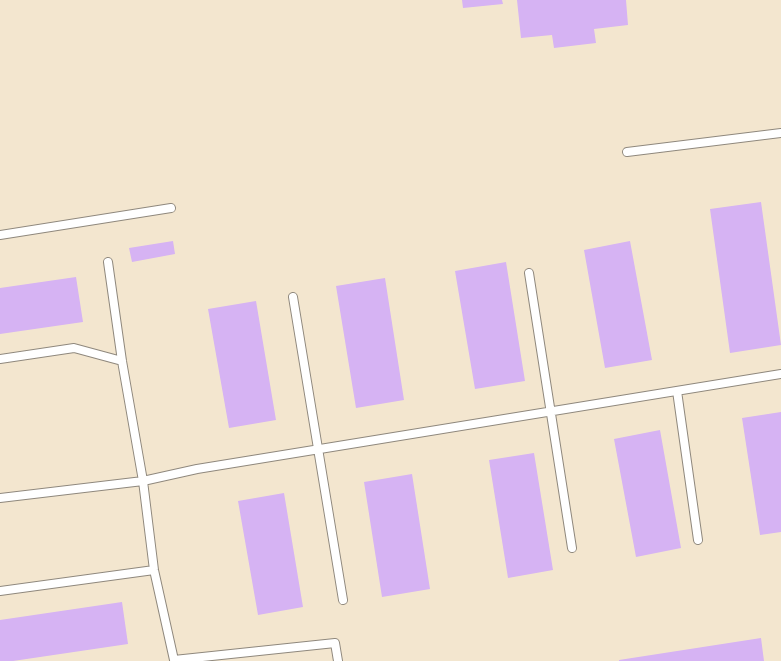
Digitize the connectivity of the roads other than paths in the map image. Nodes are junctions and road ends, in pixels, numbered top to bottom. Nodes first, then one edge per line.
1 (781, 132) edge
2 (627, 152) dead end
3 (171, 208) dead end
4 (0, 235) edge
5 (108, 262) dead end
6 (529, 272) dead end
7 (293, 297) dead end
8 (0, 359) edge
9 (122, 361) junction
10 (781, 374) edge
11 (677, 391) junction
12 (550, 412) junction
13 (318, 449) junction
14 (143, 481) junction
15 (0, 498) edge
16 (698, 540) dead end
17 (572, 548) dead end
18 (154, 570) junction
19 (0, 591) edge
20 (343, 600) dead end
21 (338, 661) edge

1 - 2 lane
3 - 4 lane
5 - 9 lane
6 - 12 lane
7 - 13 lane
8 - 9 lane
9 - 14 lane
10 - 11 lane
11 - 12 lane
11 - 16 lane
12 - 13 lane
12 - 17 lane
13 - 14 lane
13 - 20 lane
14 - 15 lane
14 - 18 lane
18 - 19 lane
18 - 21 lane

